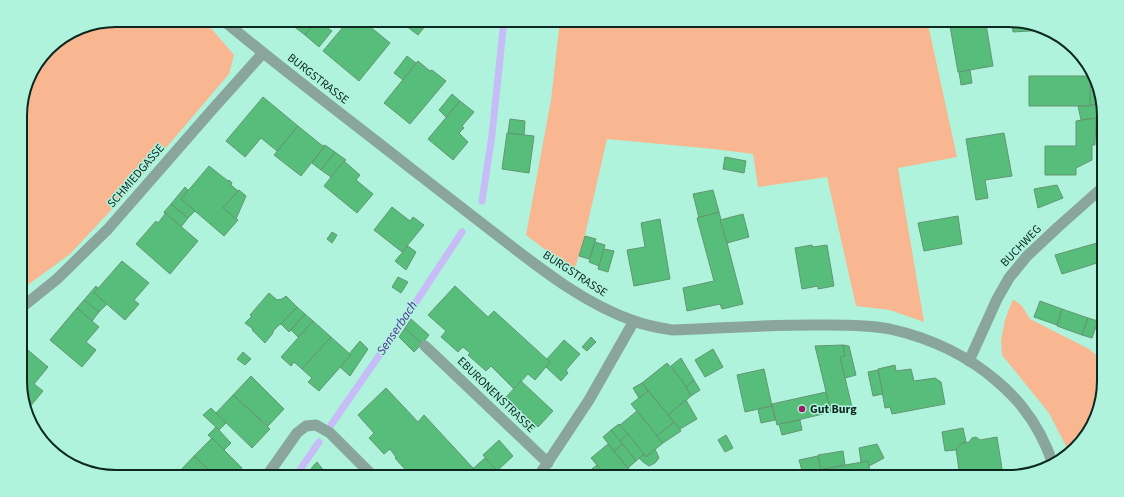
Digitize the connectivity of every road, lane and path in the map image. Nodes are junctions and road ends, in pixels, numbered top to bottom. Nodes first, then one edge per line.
1 (231, 27) edge
2 (263, 53) junction
3 (1097, 192) edge
4 (27, 303) edge
5 (634, 321) junction
6 (425, 346) dead end
7 (969, 361) junction
8 (1051, 459) edge
9 (548, 463) junction
10 (271, 470) edge
11 (367, 470) edge
12 (543, 470) edge

1 - 2 street, BURGSTRASSE
2 - 4 street, SCHMIEDGASSE
2 - 5 street, BURGSTRASSE
3 - 7 street, BUCHWEG
5 - 7 street, BURGSTRASSE
5 - 9 street
6 - 9 street, EBURONENSTRASSE
7 - 8 street, BURGSTRASSE
9 - 12 street
10 - 11 street

